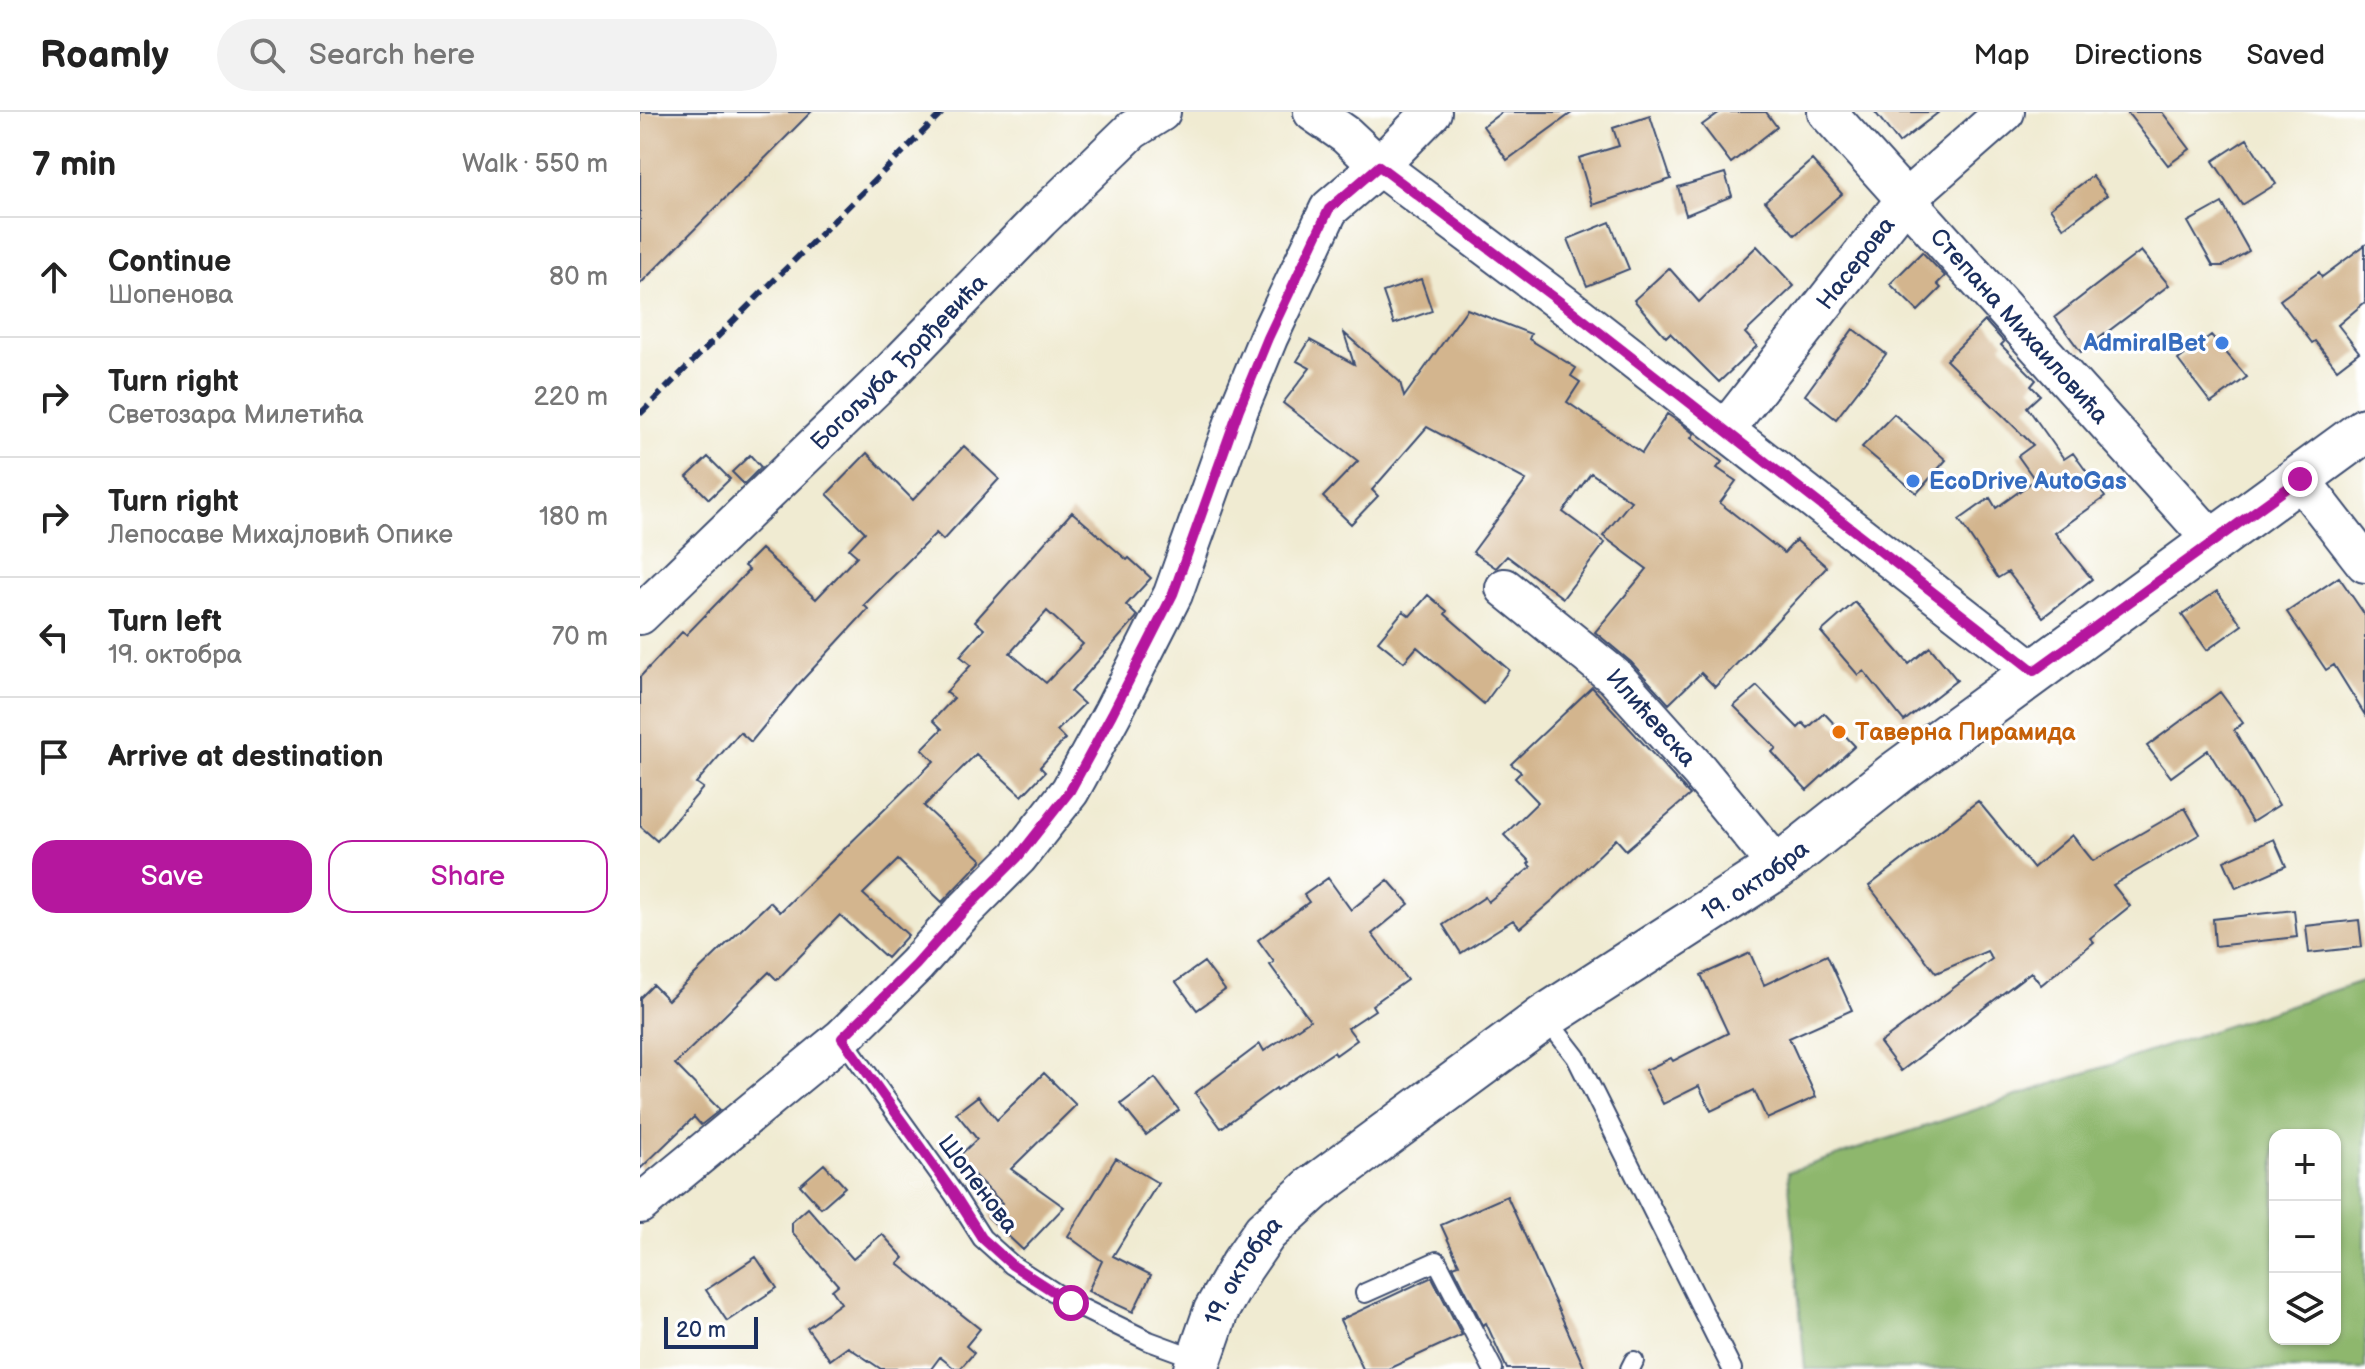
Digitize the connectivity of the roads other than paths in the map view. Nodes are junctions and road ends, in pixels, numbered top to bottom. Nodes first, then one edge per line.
1 (1161, 112) edge
2 (1313, 112) edge
3 (1432, 112) edge
4 (1827, 112) edge
5 (2005, 112) edge
6 (1379, 166) junction
7 (1905, 200) junction
8 (1725, 430) junction
9 (2365, 430) edge
10 (2300, 479) junction
11 (2213, 541) junction
12 (2365, 563) edge
13 (1505, 588) dead end
14 (640, 615) edge
15 (2034, 671) junction
16 (1778, 867) junction
17 (1545, 1017) junction
18 (842, 1038) junction
19 (640, 1204) edge
20 (1365, 1293) dead end
21 (1197, 1364) edge
22 (1493, 1369) edge
23 (1732, 1369) edge

1 - 14 street, Богољуба Ђорђевића
2 - 6 street
3 - 6 street
4 - 7 street, Степана Михаиловића
5 - 7 street, Насерова
6 - 8 street
6 - 18 street
7 - 8 street, Насерова
7 - 11 street, Степана Михаиловића
8 - 15 street
9 - 10 street, 19. октобра
10 - 11 street, 19. октобра
10 - 12 street
11 - 15 street, 19. октобра
13 - 16 street, Илићевска
15 - 16 street, 19. октобра
16 - 17 street, 19. октобра
17 - 21 street, 19. октобра
17 - 23 lane
18 - 19 street
18 - 21 lane, Шопенова
20 - 22 lane

